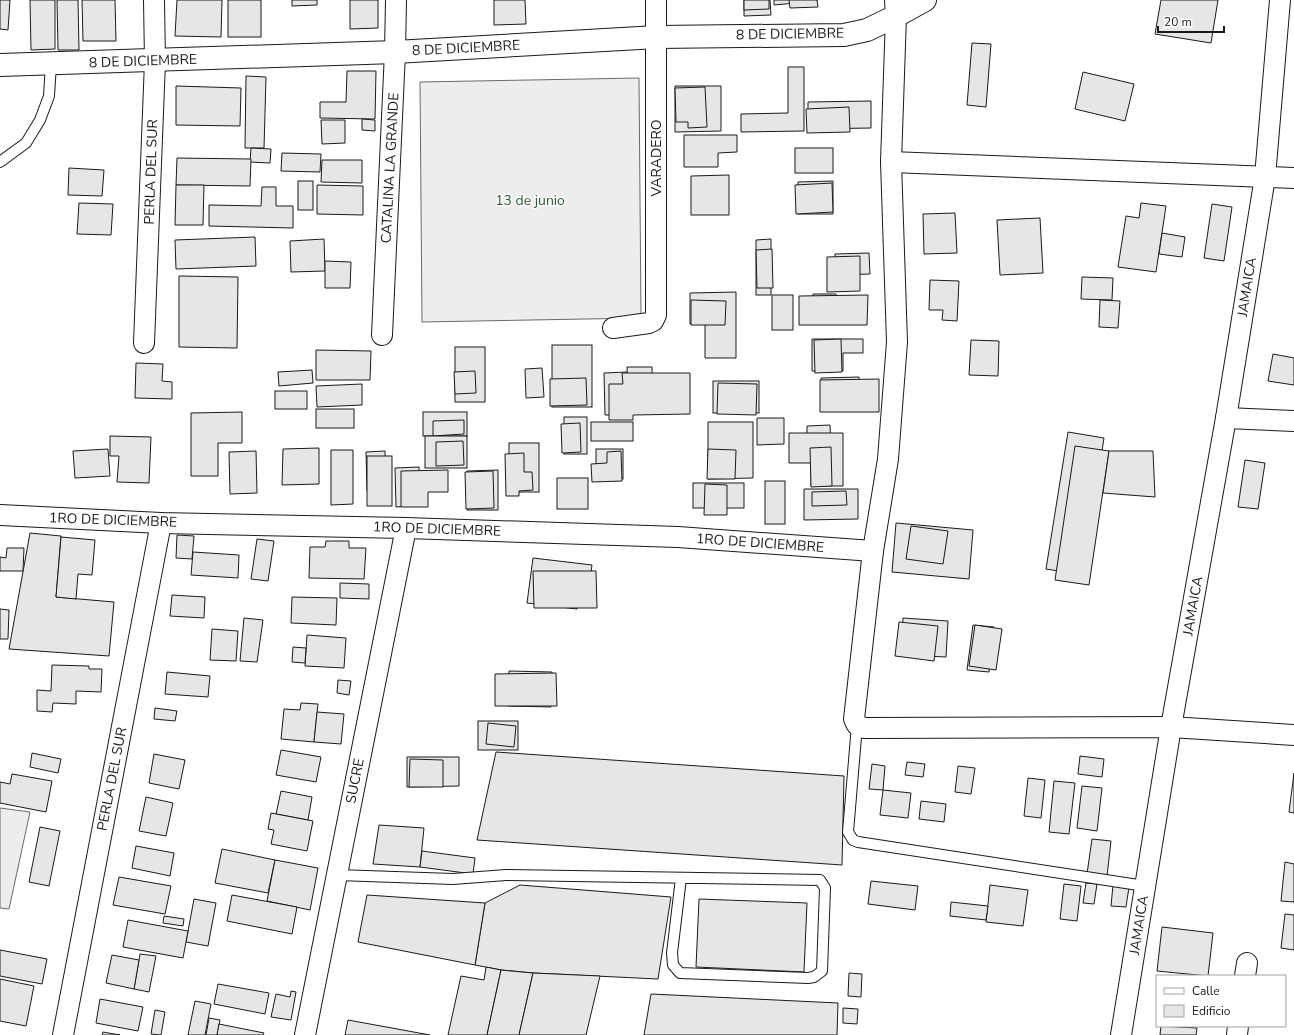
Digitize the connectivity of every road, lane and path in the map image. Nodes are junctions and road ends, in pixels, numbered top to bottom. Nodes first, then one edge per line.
1 (154, 0) edge
2 (396, 0) edge
3 (656, 0) edge
4 (925, 0) edge
5 (1280, 0) edge
6 (896, 8) edge
7 (657, 37) junction
8 (395, 52) junction
9 (155, 61) junction
10 (51, 64) junction
11 (0, 65) edge
12 (0, 162) edge
13 (891, 162) junction
14 (1265, 177) junction
15 (1294, 178) edge
16 (613, 328) dead end
17 (382, 335) dead end
18 (144, 343) dead end
19 (1226, 418) junction
20 (1294, 421) edge
21 (0, 515) edge
22 (161, 523) junction
23 (406, 528) junction
24 (873, 551) junction
25 (857, 726) junction
26 (1171, 727) junction
27 (1294, 735) edge
28 (337, 875) junction
29 (681, 878) junction
30 (1146, 886) junction
31 (63, 1035) edge
32 (306, 1035) edge
33 (1121, 1035) edge

1 - 9 street, PERLA DEL SUR
2 - 8 street, CATALINA LA GRANDE
3 - 7 street, VARADERO
4 - 6 main road, 8 DE DICIEMBRE
5 - 14 street, JAMAICA
6 - 7 main road, 8 DE DICIEMBRE
6 - 13 street
7 - 8 main road, 8 DE DICIEMBRE
7 - 16 street, VARADERO
8 - 9 main road, 8 DE DICIEMBRE
8 - 17 street, CATALINA LA GRANDE
9 - 10 main road, 8 DE DICIEMBRE
9 - 18 street, PERLA DEL SUR
10 - 11 main road, 8 DE DICIEMBRE
10 - 12 lane
13 - 14 street
13 - 24 street
14 - 15 street
14 - 19 street, JAMAICA
19 - 20 street
19 - 26 street, JAMAICA
21 - 22 street, 1RO DE DICIEMBRE
22 - 23 street, 1RO DE DICIEMBRE
22 - 31 street, PERLA DEL SUR
23 - 24 street, 1RO DE DICIEMBRE
23 - 28 street, SUCRE
24 - 25 street
25 - 26 street
25 - 30 lane
26 - 27 street
26 - 30 street, JAMAICA
28 - 29 lane
28 - 32 street, SUCRE
29 - 29 lane
30 - 33 street, JAMAICA

